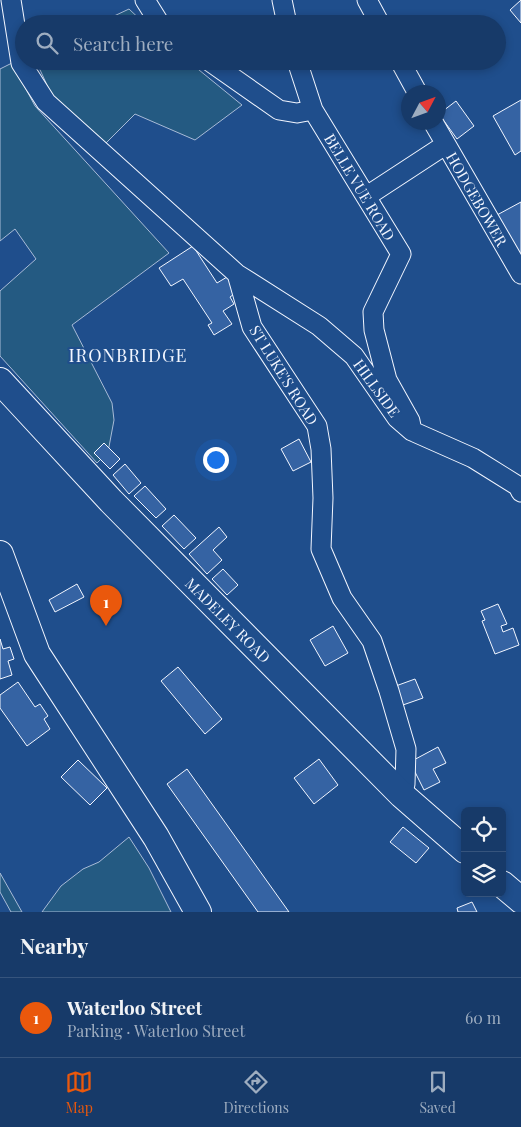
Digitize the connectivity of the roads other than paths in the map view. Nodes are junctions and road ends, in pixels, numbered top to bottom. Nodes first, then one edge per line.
1 (11, 0) edge
2 (144, 0) edge
3 (282, 0) edge
4 (368, 0) edge
5 (154, 15) edge
6 (285, 15) edge
7 (376, 15) edge
8 (15, 25) edge
9 (25, 70) edge
10 (222, 70) edge
11 (300, 70) edge
12 (405, 70) edge
13 (413, 85) edge
14 (313, 110) junction
15 (437, 130) edge
16 (445, 145) junction
17 (367, 196) junction
18 (237, 274) junction
19 (521, 274) edge
20 (0, 381) edge
21 (412, 431) junction
22 (520, 487) edge
23 (0, 554) edge
24 (402, 795) junction
25 (461, 847) edge
26 (506, 887) edge
27 (521, 900) edge
28 (198, 912) edge

1 - 8 street
2 - 5 street
3 - 6 street
4 - 7 street
9 - 18 street
10 - 14 street
11 - 14 street, BELLE VUE ROAD
12 - 13 street
14 - 17 street, BELLE VUE ROAD
15 - 16 street, HODGEBOWER
16 - 17 street
16 - 19 street, HODGEBOWER
17 - 21 street, BELLE VUE ROAD
18 - 21 street, HILLSIDE
18 - 24 street, ST LUKE'S ROAD
20 - 24 main road, MADELEY ROAD
21 - 22 street, HILLSIDE
23 - 28 main road
24 - 25 main road, MADELEY ROAD
26 - 27 main road

